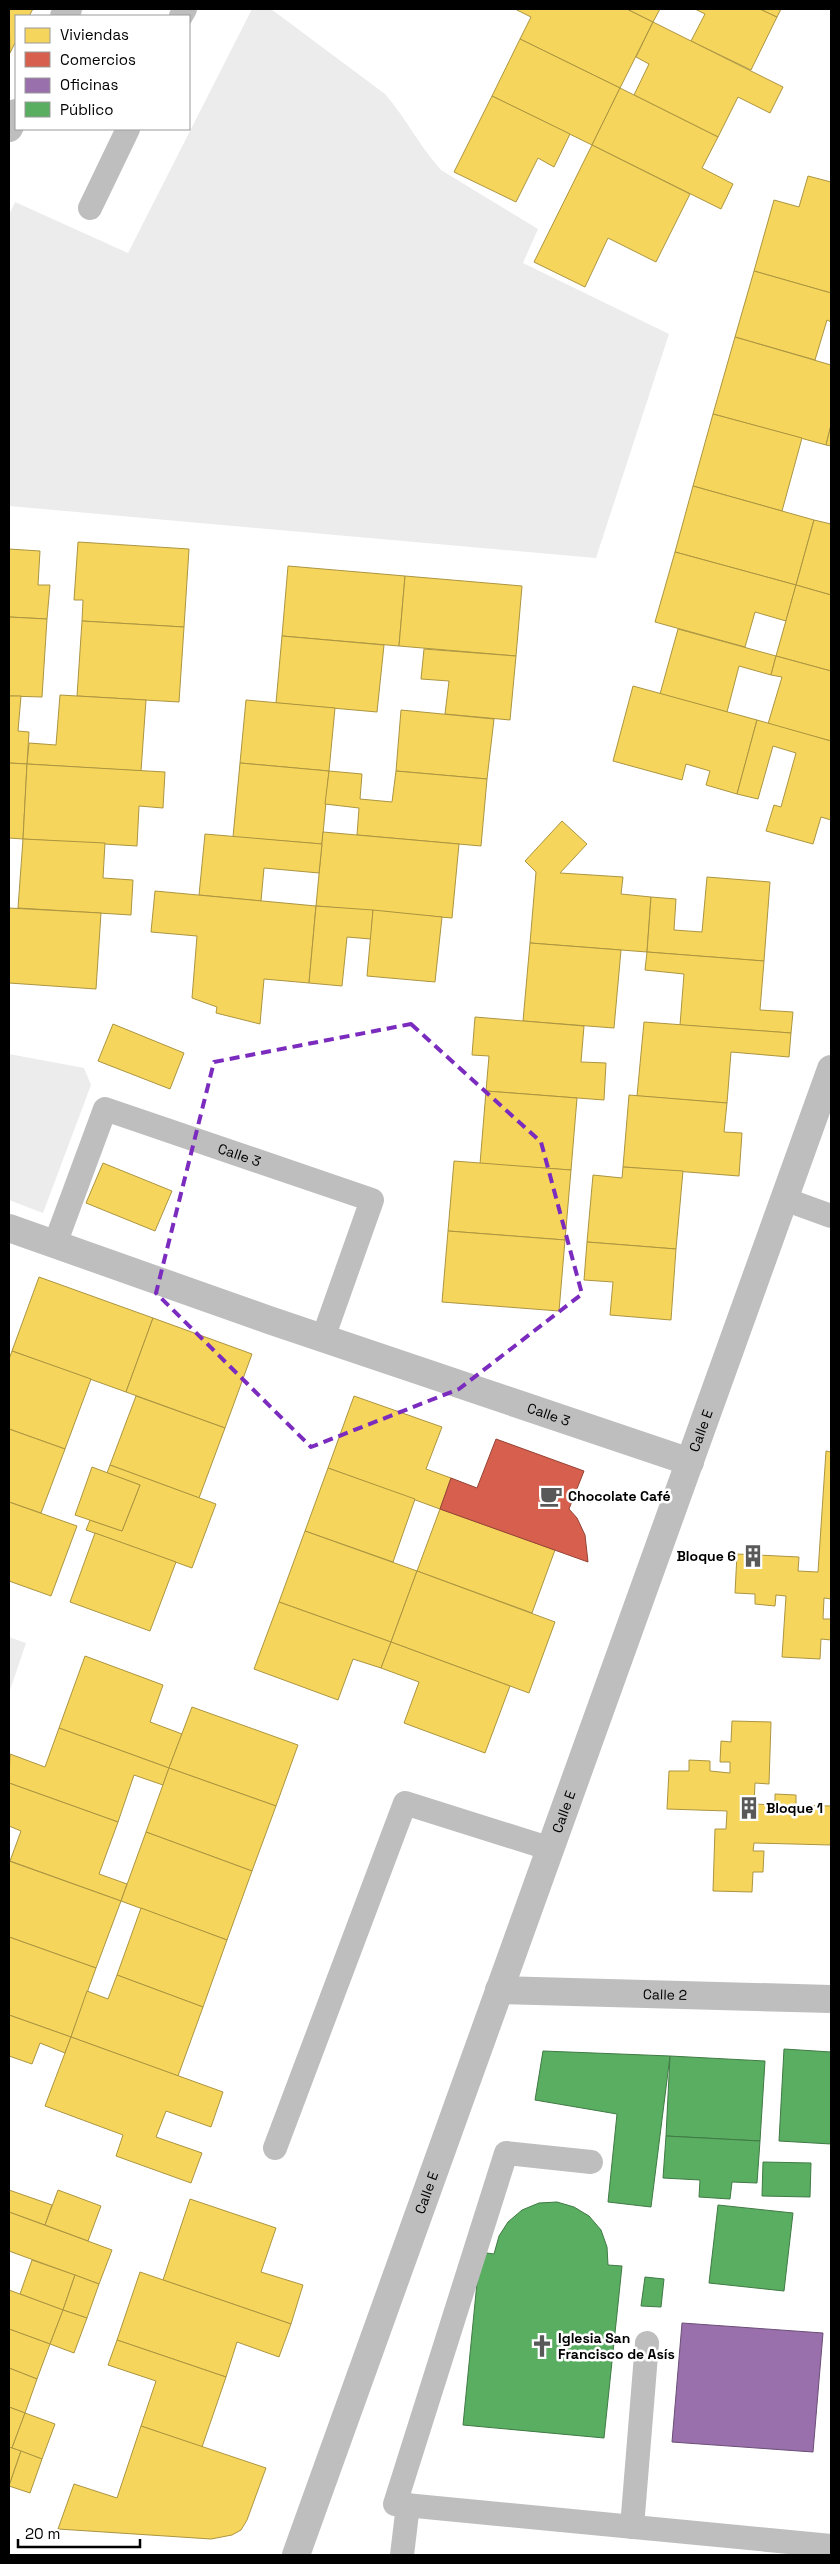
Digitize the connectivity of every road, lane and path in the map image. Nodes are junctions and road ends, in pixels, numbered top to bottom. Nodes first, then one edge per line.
1 (15, 115) edge
2 (9, 128) edge
3 (128, 130) edge
4 (90, 208) dead end
5 (831, 1069) edge
6 (784, 1199) junction
7 (831, 1216) edge
8 (9, 1228) edge
9 (55, 1244) junction
10 (323, 1338) junction
11 (690, 1462) junction
12 (551, 1849) junction
13 (499, 1990) junction
14 (831, 1999) edge
15 (275, 2148) dead end
16 (591, 2162) dead end
17 (648, 2343) dead end
18 (408, 2505) junction
19 (632, 2527) junction
20 (831, 2546) edge
21 (296, 2555) edge
22 (402, 2555) edge

1 - 2 street
3 - 4 lane
5 - 6 street, Calle E
6 - 7 lane
6 - 11 street, Calle E
8 - 9 street, Calle 3
9 - 10 street, Calle 3
9 - 10 lane, Calle 3
10 - 11 street, Calle 3
11 - 12 street, Calle E
12 - 13 street, Calle E
12 - 15 lane
13 - 14 street, Calle 2
13 - 21 street, Calle E
16 - 18 lane
17 - 19 lane
18 - 19 lane
18 - 22 lane
19 - 20 lane

